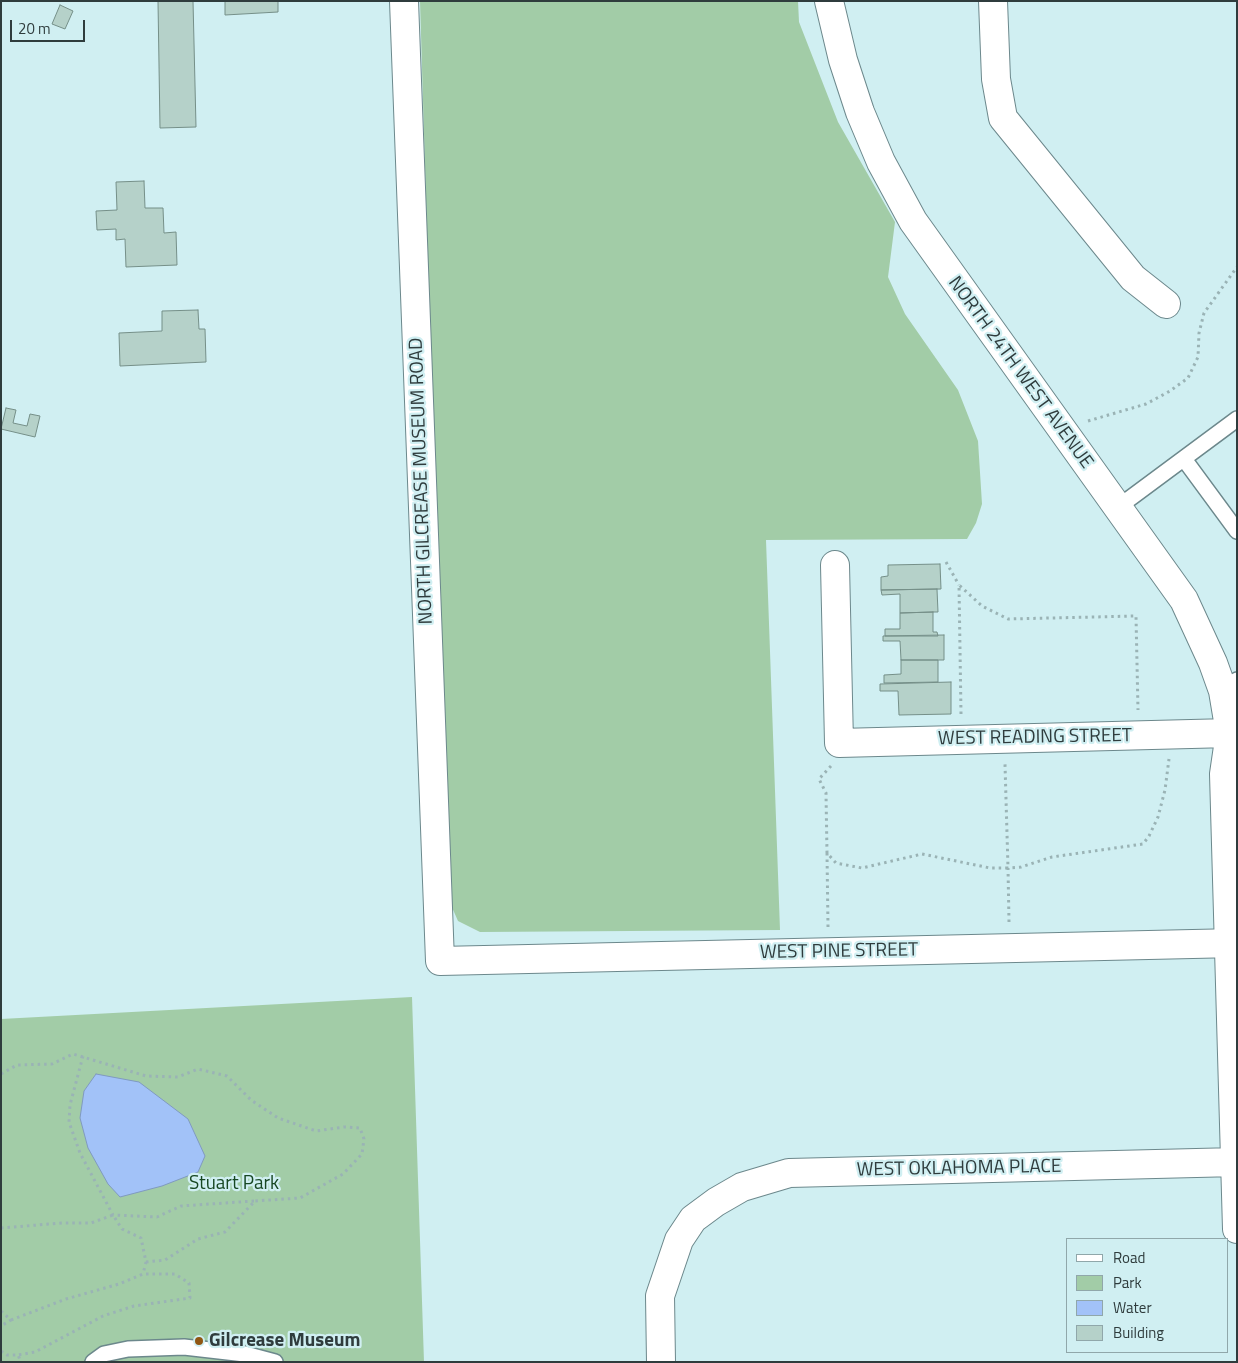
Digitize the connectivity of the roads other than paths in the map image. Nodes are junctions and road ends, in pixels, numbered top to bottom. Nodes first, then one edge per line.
1 (404, 1) edge
2 (829, 1) edge
3 (993, 1) edge
4 (1166, 304) dead end
5 (1237, 419) edge
6 (1184, 458) junction
7 (1117, 508) junction
8 (1237, 531) edge
9 (835, 565) dead end
10 (1230, 685) edge
11 (1234, 740) edge
12 (1232, 943) edge
13 (440, 961) joint
14 (1236, 1163) edge
15 (1237, 1229) edge
16 (93, 1362) edge
17 (275, 1362) edge
18 (661, 1362) edge

1 - 13 street, NORTH GILCREASE MUSEUM ROAD
2 - 7 street, NORTH 24TH WEST AVENUE
3 - 4 street
5 - 6 lane
6 - 7 lane
6 - 8 lane
7 - 10 street, NORTH 24TH WEST AVENUE
9 - 11 street, WEST READING STREET
10 - 11 street, NORTH 24TH WEST AVENUE
11 - 12 street, NORTH 24TH WEST AVENUE
12 - 13 street, WEST PINE STREET
12 - 14 street, NORTH 24TH WEST AVENUE
14 - 15 street, NORTH 24TH WEST AVENUE
14 - 18 street, WEST OKLAHOMA PLACE
16 - 17 lane

